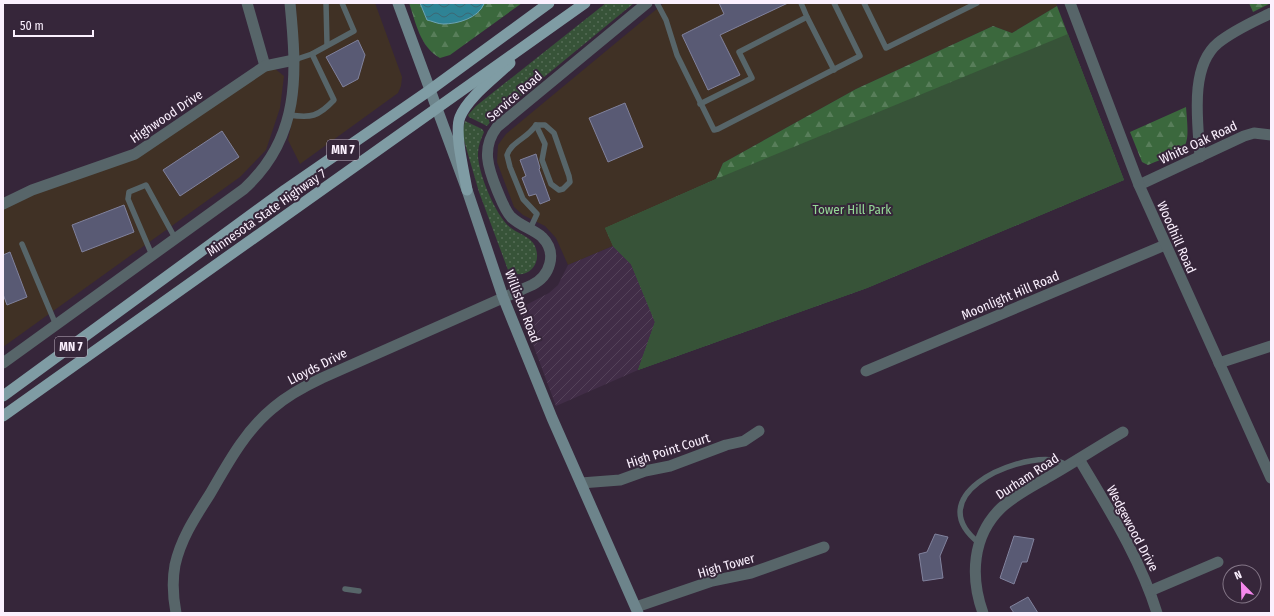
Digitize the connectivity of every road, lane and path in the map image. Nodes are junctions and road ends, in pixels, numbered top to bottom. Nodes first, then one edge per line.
1 (247, 3) edge
2 (290, 3) edge
3 (326, 3) edge
4 (342, 3) edge
5 (398, 3) edge
6 (549, 3) edge
7 (585, 3) edge
8 (647, 3) edge
9 (657, 3) edge
10 (801, 3) edge
11 (834, 3) edge
12 (864, 3) edge
13 (977, 3) edge
14 (1070, 3) edge
15 (1271, 13) edge
16 (808, 17) junction
17 (540, 35) junction
18 (327, 44) junction
19 (312, 54) junction
20 (294, 60) junction
21 (265, 66) junction
22 (834, 70) junction
23 (430, 90) junction
24 (700, 104) junction
25 (436, 109) junction
26 (289, 115) junction
27 (536, 125) junction
28 (1271, 135) edge
29 (1200, 157) junction
30 (1139, 185) junction
31 (467, 190) junction
32 (3, 204) edge
33 (530, 229) junction
34 (176, 238) junction
35 (22, 244) dead end
36 (1165, 245) junction
37 (152, 255) junction
38 (503, 297) junction
39 (56, 325) junction
40 (1271, 346) edge
41 (3, 362) edge
42 (1219, 363) junction
43 (866, 371) dead end
44 (3, 396) edge
45 (3, 416) edge
46 (759, 431) dead end
47 (1123, 432) dead end
48 (1079, 459) junction
49 (1068, 465) junction
50 (1271, 478) edge
51 (581, 483) junction
52 (980, 543) junction
53 (824, 546) dead end
54 (1218, 562) dead end
55 (345, 589) dead end
56 (359, 591) dead end
57 (1150, 591) junction
58 (637, 610) edge
59 (176, 613) edge
60 (983, 613) edge
61 (1157, 613) edge

1 - 21 street
2 - 20 street
3 - 18 lane
4 - 18 lane
5 - 23 main road, Williston Road
6 - 23 main road, Minnesota State Highway 7 / MN 7
7 - 17 main road, Minnesota State Highway 7 / MN 7
8 - 33 street, Service Road
9 - 24 lane
10 - 16 lane
11 - 22 lane
12 - 13 lane
14 - 30 street, Woodhill Road
15 - 29 street
16 - 22 lane
16 - 24 lane
17 - 25 main road, Minnesota State Highway 7 / MN 7
17 - 31 main road
18 - 19 lane
19 - 20 lane
19 - 26 lane
20 - 21 street, Highwood Drive
20 - 26 street
21 - 32 street, Highwood Drive
22 - 24 lane
23 - 25 main road, Williston Road
23 - 44 main road, Minnesota State Highway 7 / MN 7
25 - 31 main road, Williston Road
25 - 45 main road, Minnesota State Highway 7 / MN 7
26 - 34 street
27 - 27 lane
27 - 33 lane
28 - 29 street, White Oak Road
29 - 30 street, White Oak Road
30 - 36 street, Woodhill Road
31 - 38 main road, Williston Road
33 - 38 street, Service Road
34 - 37 street
34 - 37 lane
35 - 39 lane
36 - 42 street, Woodhill Road
36 - 43 street, Moonlight Hill Road
37 - 39 street
38 - 51 main road, Williston Road
38 - 59 street, Lloyds Drive
39 - 41 street
40 - 42 street
42 - 50 street, Woodhill Road
46 - 51 street, High Point Court
47 - 48 street, Durham Road
48 - 49 street, Durham Road
48 - 57 street, Wedgewood Drive
49 - 52 street, Durham Road
49 - 52 lane
51 - 58 main road, Williston Road
52 - 60 street, Durham Road
53 - 58 street, High Tower
54 - 57 street
55 - 56 lane
57 - 61 street, Wedgewood Drive

